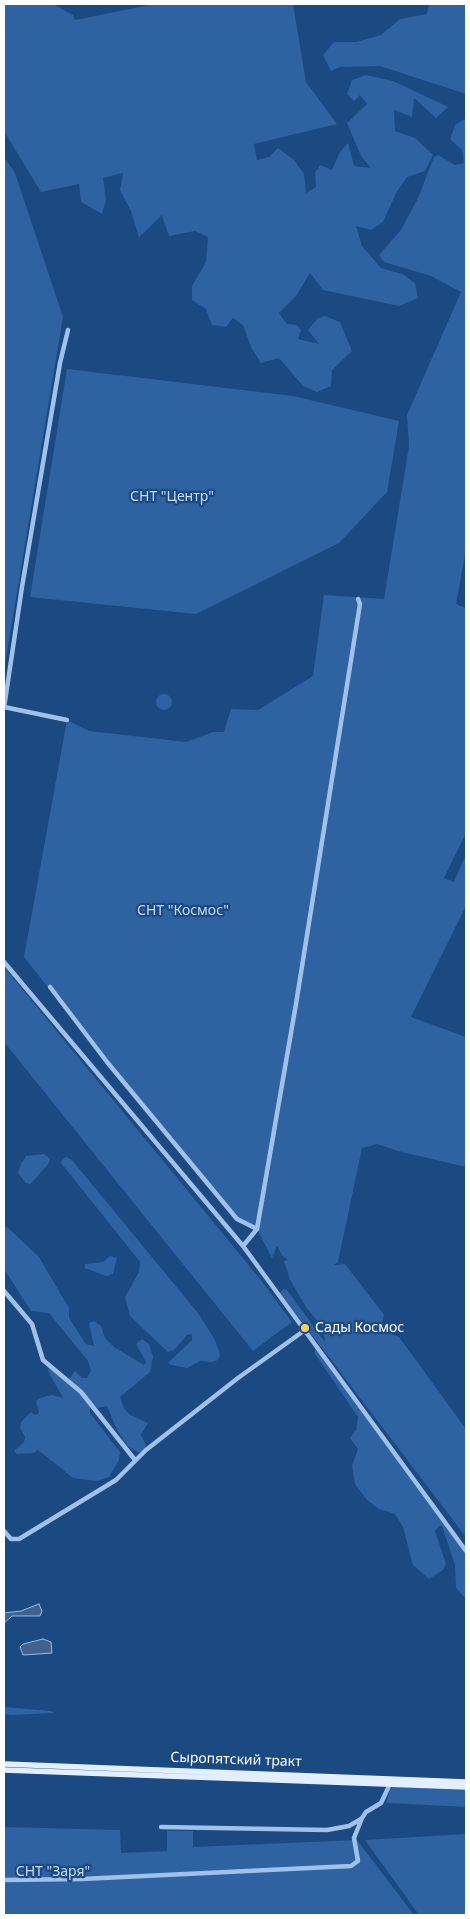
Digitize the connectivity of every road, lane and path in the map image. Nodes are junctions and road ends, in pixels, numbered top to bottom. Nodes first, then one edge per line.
1 (68, 330) dead end
2 (358, 599) dead end
3 (4, 708) edge
4 (67, 720) dead end
5 (4, 962) edge
6 (50, 987) dead end
7 (257, 1229) junction
8 (243, 1246) junction
9 (4, 1290) edge
10 (305, 1330) junction
11 (135, 1460) junction
12 (4, 1531) edge
13 (466, 1551) edge
14 (4, 1764) edge
15 (4, 1770) edge
16 (466, 1782) edge
17 (390, 1784) junction
18 (466, 1787) edge
19 (362, 1818) junction
20 (161, 1827) dead end
21 (4, 1880) edge

1 - 3 street
2 - 7 street
3 - 4 street
5 - 8 street
6 - 7 street
7 - 8 street
8 - 10 street
9 - 11 street
10 - 11 street
10 - 13 street
11 - 12 street
14 - 16 main road, Сыропятский тракт
15 - 17 main road, Сыропятский тракт
17 - 18 main road, Сыропятский тракт
17 - 19 street
19 - 20 street
19 - 21 street

